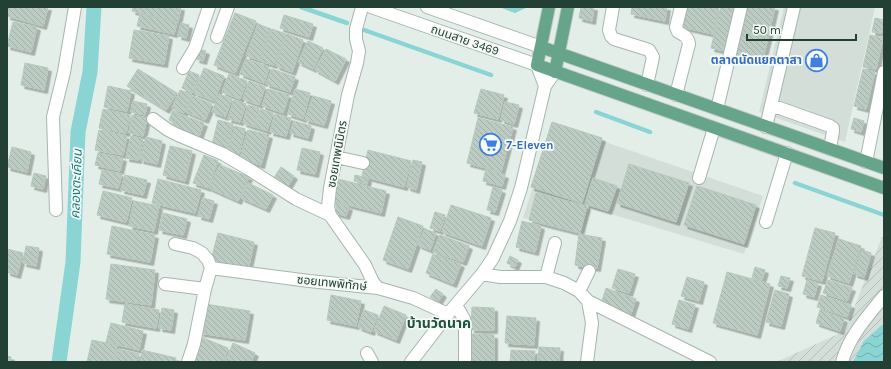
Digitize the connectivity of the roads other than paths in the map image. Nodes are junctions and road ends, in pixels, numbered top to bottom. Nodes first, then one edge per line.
1 (74, 7) edge
2 (208, 7) edge
3 (228, 7) edge
4 (362, 7) edge
5 (371, 7) edge
6 (427, 7) edge
7 (549, 7) edge
8 (568, 7) edge
9 (613, 7) edge
10 (681, 7) edge
11 (741, 7) edge
12 (794, 7) edge
13 (217, 37) dead end
14 (541, 47) junction
15 (558, 53) junction
16 (537, 66) junction
17 (183, 68) dead end
18 (555, 72) junction
19 (884, 72) edge
20 (647, 85) junction
21 (545, 86) junction
22 (676, 95) junction
23 (771, 105) junction
24 (717, 109) junction
25 (153, 119) dead end
26 (766, 127) junction
27 (714, 128) junction
28 (830, 149) junction
29 (787, 154) junction
30 (336, 157) junction
31 (866, 162) junction
32 (363, 163) dead end
33 (884, 168) edge
34 (699, 178) dead end
35 (884, 188) edge
36 (56, 210) dead end
37 (330, 214) junction
38 (766, 222) dead end
39 (555, 243) dead end
40 (175, 244) dead end
41 (211, 268) junction
42 (589, 271) dead end
43 (482, 274) junction
44 (546, 277) junction
45 (165, 284) dead end
46 (378, 288) junction
47 (205, 289) junction
48 (579, 291) junction
49 (884, 296) edge
50 (588, 301) junction
51 (452, 310) junction
52 (188, 362) edge
53 (411, 362) edge
54 (465, 362) edge
55 (587, 362) edge
56 (710, 362) edge
57 (842, 362) edge

1 - 36 street
2 - 17 street
3 - 13 street
4 - 30 street, ซอยเทพนิมิตร
5 - 16 street, ถนนสาย 3469
6 - 14 street, ถนนสาย 3469
7 - 14 main road
8 - 15 main road
9 - 20 street
10 - 22 street
11 - 24 street
12 - 23 street
14 - 15 main road
14 - 16 main road
15 - 18 main road
15 - 20 main road
16 - 18 main road
16 - 21 street
18 - 21 street
18 - 27 main road
19 - 31 street
20 - 22 main road
21 - 43 street
22 - 24 main road
23 - 26 street
23 - 28 street
24 - 26 main road
25 - 37 street
26 - 28 main road
27 - 29 main road
27 - 34 street
28 - 31 main road
29 - 35 main road
29 - 38 street
30 - 32 street
30 - 37 street, ซอยเทพนิมิตร
31 - 33 main road
37 - 46 street
39 - 44 street
40 - 41 street
41 - 46 street, ซอยเทพพิทักษ์
41 - 47 street
42 - 48 street
43 - 44 street
43 - 51 street
44 - 48 street
45 - 47 street
46 - 51 street, ซอยเทพพิทักษ์
47 - 52 street
48 - 50 street
49 - 57 street
50 - 55 street
50 - 56 street
51 - 53 street
51 - 54 street

